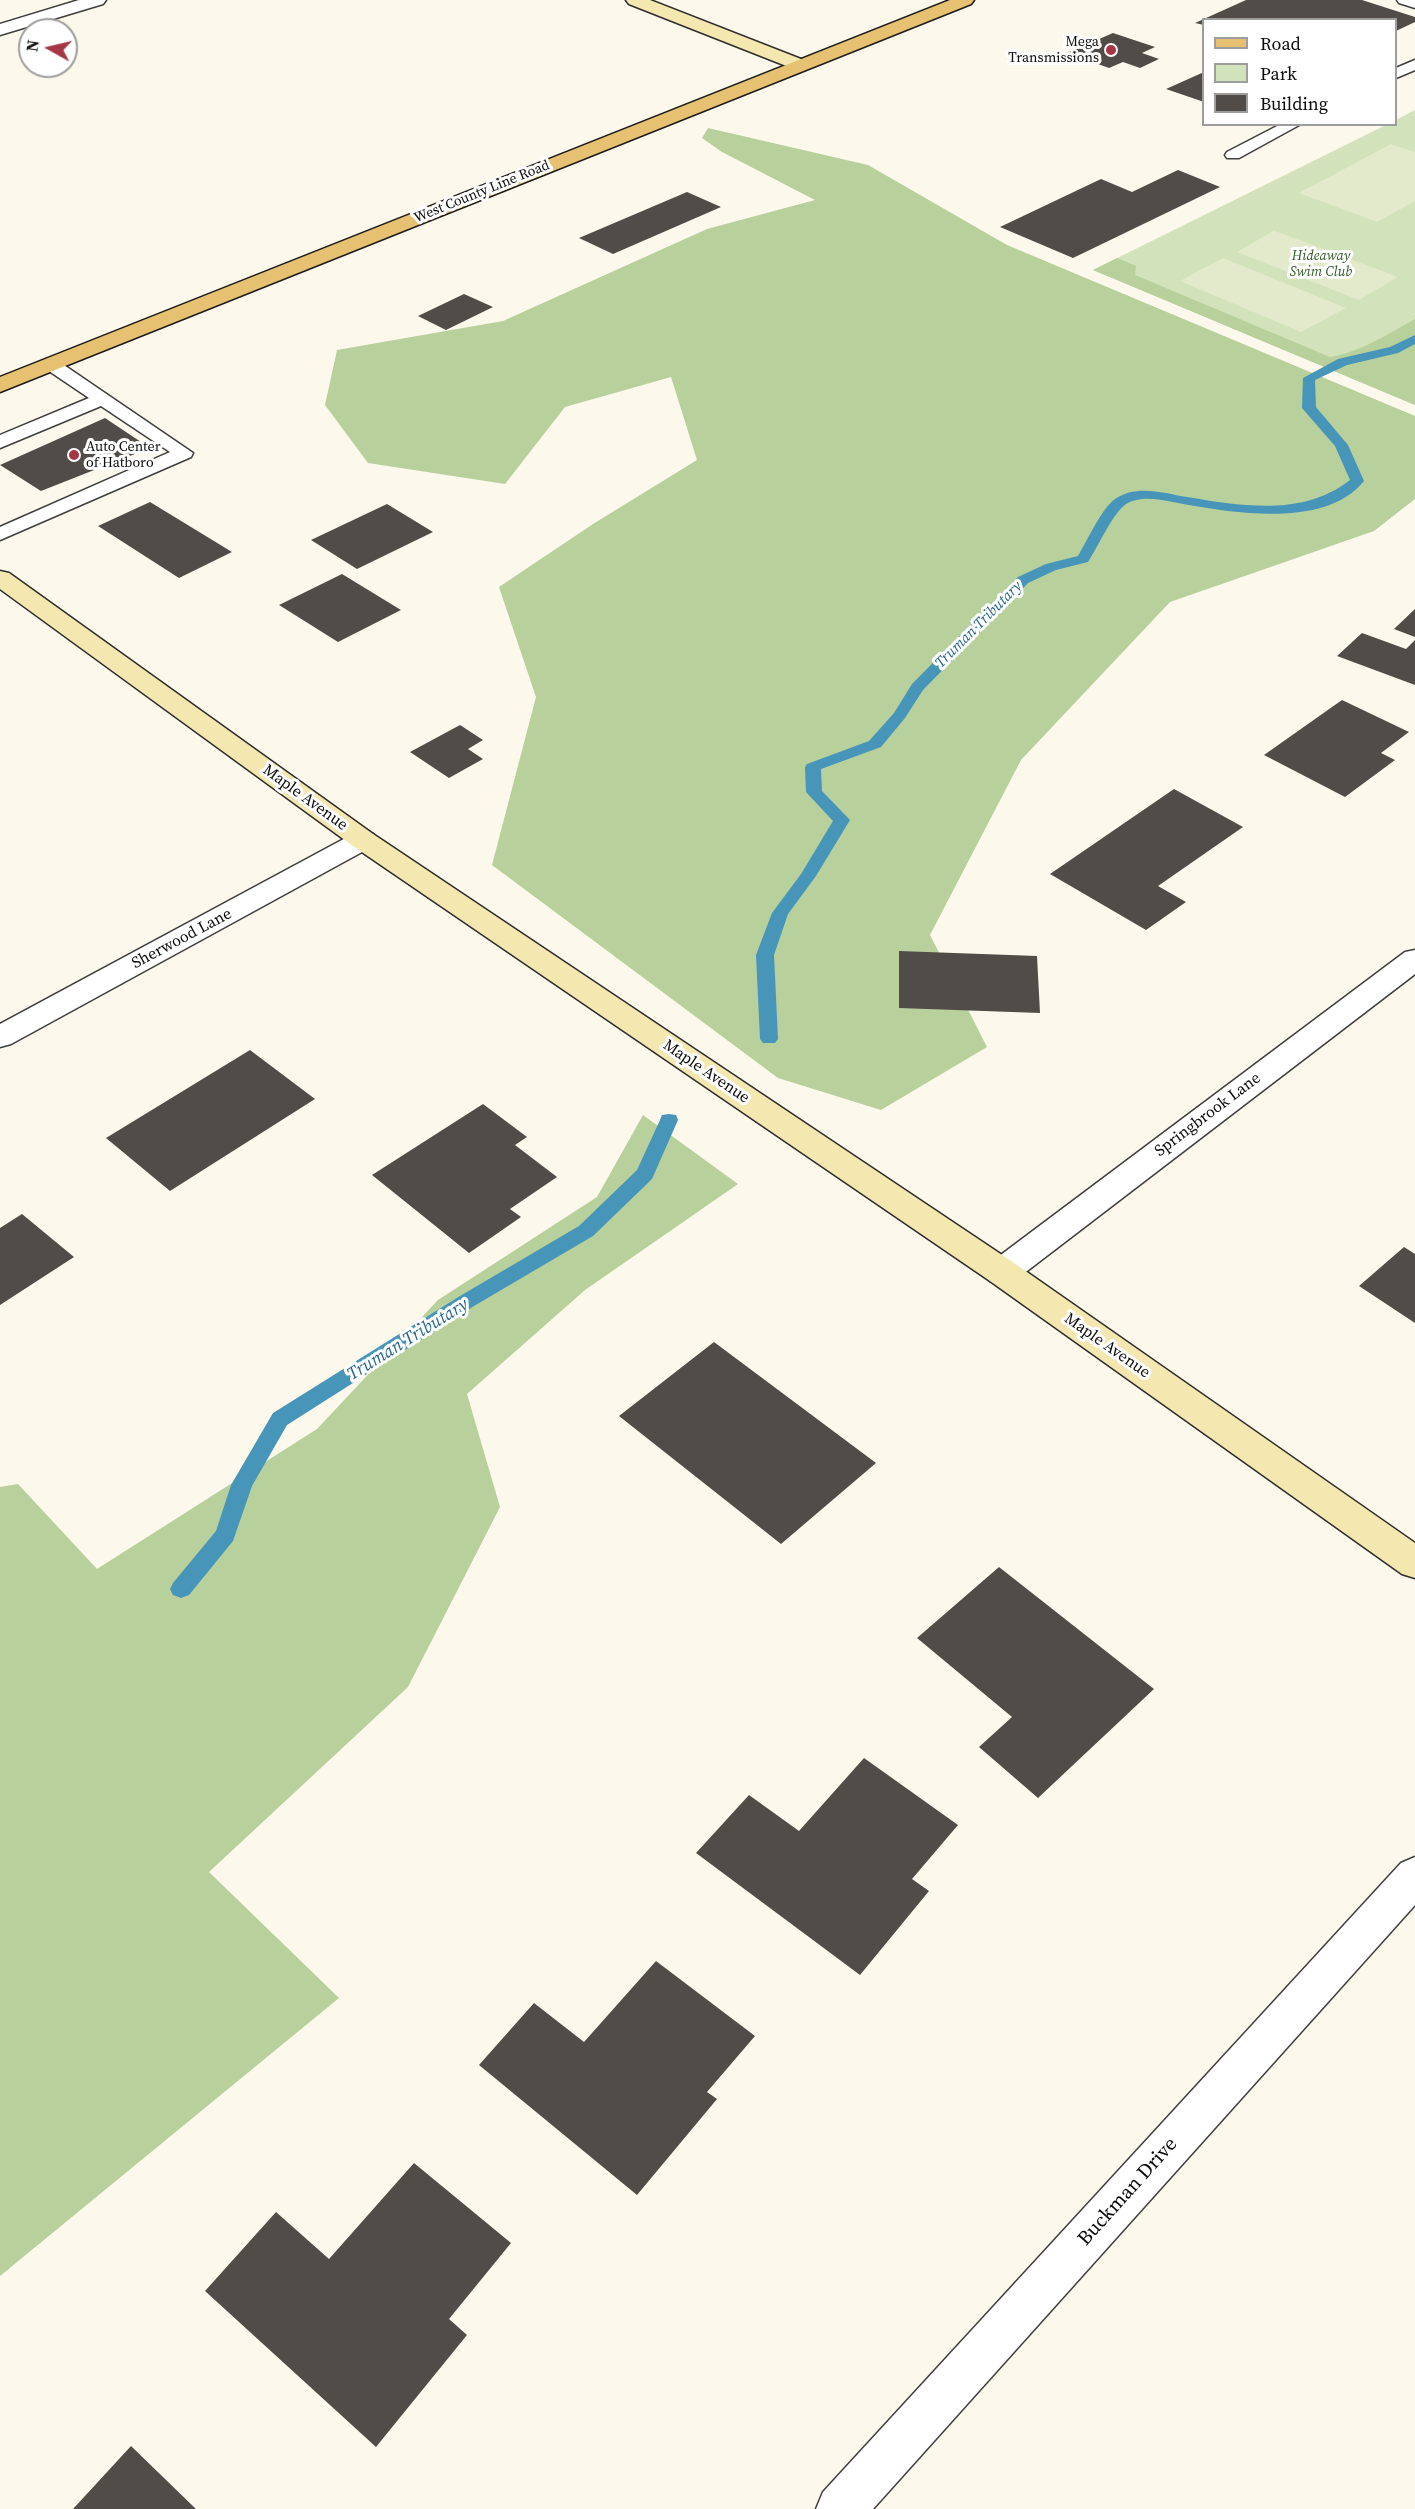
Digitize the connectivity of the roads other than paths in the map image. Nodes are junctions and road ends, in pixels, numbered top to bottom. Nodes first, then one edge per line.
1 (98, 0) edge
2 (635, 0) edge
3 (965, 0) edge
4 (1404, 0) edge
5 (1415, 4) edge
6 (0, 30) edge
7 (1415, 64) edge
8 (800, 65) junction
9 (1397, 73) edge
10 (1290, 126) edge
11 (1233, 155) dead end
12 (52, 365) junction
13 (0, 385) edge
14 (102, 399) junction
15 (0, 442) edge
16 (0, 534) edge
17 (0, 578) edge
18 (363, 840) junction
19 (1415, 959) edge
20 (0, 1037) edge
21 (1002, 1272) junction
22 (1415, 1563) edge
23 (1415, 1876) edge
24 (840, 2509) edge

1 - 6 street
2 - 8 street
3 - 8 main road, West County Line Road
4 - 5 lane
7 - 9 lane
8 - 12 main road, West County Line Road
10 - 11 lane
12 - 13 main road, West County Line Road
12 - 14 lane
14 - 15 lane
14 - 16 lane
17 - 18 street, Maple Avenue
18 - 20 street, Sherwood Lane
18 - 21 street, Maple Avenue
19 - 21 street, Springbrook Lane
21 - 22 street, Maple Avenue
23 - 24 street, Buckman Drive

